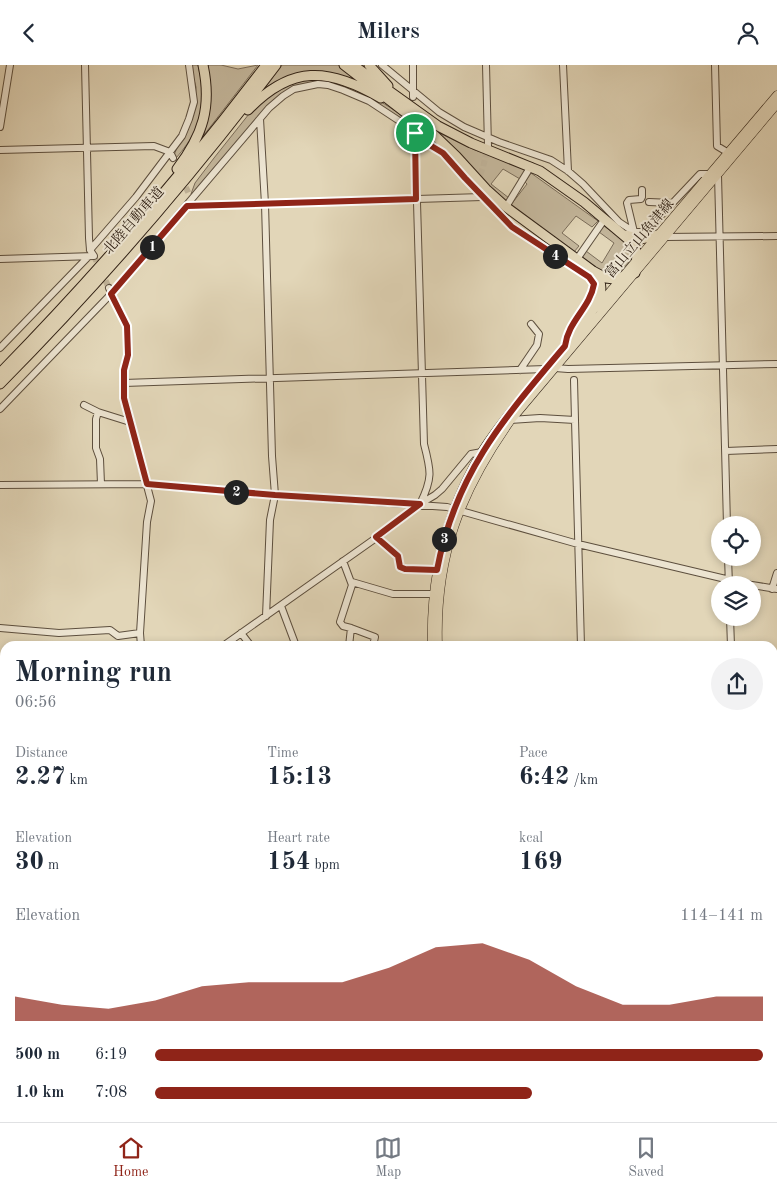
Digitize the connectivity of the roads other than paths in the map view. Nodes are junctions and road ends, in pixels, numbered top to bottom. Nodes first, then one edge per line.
1 (10, 65) edge
2 (85, 65) edge
3 (189, 65) edge
4 (203, 65) edge
5 (266, 65) edge
6 (276, 65) edge
7 (344, 65) edge
8 (353, 65) edge
9 (368, 65) edge
10 (382, 65) edge
11 (413, 65) edge
12 (486, 65) edge
13 (563, 65) edge
14 (715, 65) edge
15 (414, 94) junction
16 (777, 95) edge
17 (777, 104) edge
18 (414, 113) junction
19 (260, 119) junction
20 (0, 127) edge
21 (415, 133) junction
22 (488, 137) junction
23 (488, 145) tunnel mouth
24 (86, 148) junction
25 (0, 150) edge
26 (727, 152) junction
27 (171, 155) junction
28 (531, 166) junction
29 (568, 171) junction
30 (714, 174) junction
31 (642, 190) dead end
32 (482, 197) junction
33 (416, 199) junction
34 (168, 201) junction
35 (649, 202) dead end
36 (672, 203) junction
37 (265, 204) junction
38 (187, 206) junction
39 (506, 207) junction
40 (604, 220) junction
41 (634, 232) junction
42 (623, 234) junction
43 (662, 236) junction
44 (777, 236) edge
45 (718, 238) junction
46 (119, 244) junction
47 (89, 253) junction
48 (0, 259) edge
49 (577, 259) junction
50 (637, 260) junction
51 (593, 271) junction
52 (635, 273) junction
53 (623, 276) junction
54 (110, 291) junction
55 (587, 319) junction
56 (531, 324) dead end
57 (565, 346) junction
58 (0, 348) edge
59 (777, 363) edge
60 (723, 365) junction
61 (555, 368) junction
62 (546, 369) junction
63 (520, 370) junction
64 (0, 373) edge
65 (422, 374) junction
66 (270, 379) junction
67 (574, 380) dead end
68 (124, 383) junction
69 (0, 384) edge
70 (84, 405) dead end
71 (0, 409) edge
72 (98, 411) junction
73 (575, 419) junction
74 (507, 420) junction
75 (130, 422) junction
76 (777, 449) edge
77 (726, 451) junction
78 (482, 452) junction
79 (101, 484) junction
80 (147, 484) junction
81 (0, 485) edge
82 (275, 495) junction
83 (420, 504) junction
84 (457, 509) junction
85 (727, 516) edge
86 (376, 537) junction
87 (578, 544) junction
88 (343, 561) junction
89 (437, 570) junction
90 (777, 573) edge
91 (711, 577) edge
92 (352, 581) junction
93 (761, 587) edge
94 (774, 589) edge
95 (434, 594) junction
96 (281, 606) junction
97 (266, 616) junction
98 (730, 626) edge
99 (0, 628) edge
100 (351, 628) junction
101 (140, 633) junction
102 (242, 633) junction
103 (141, 641) edge
104 (230, 641) edge
105 (248, 641) edge
106 (294, 641) edge
107 (350, 641) edge
108 (374, 641) edge
109 (432, 641) edge
110 (438, 641) edge
111 (581, 641) edge
112 (731, 641) edge

1 - 20 street
2 - 24 street
3 - 27 street
4 - 46 highway
5 - 46 highway, 北陸自動車道
6 - 34 highway, 北陸自動車道
7 - 18 highway
8 - 18 highway
9 - 18 highway
10 - 15 street
11 - 15 street
12 - 22 street
13 - 29 street
14 - 26 street
15 - 22 street
16 - 26 main road, 富山立山魚津線
17 - 30 main road, 富山立山魚津線
18 - 28 highway
18 - 34 highway
18 - 39 highway
19 - 21 street
19 - 37 street
19 - 38 street
21 - 32 street
21 - 33 street
22 - 23 street
22 - 29 street
24 - 25 street
24 - 27 street
24 - 47 street
26 - 30 main road, 富山立山魚津線
27 - 47 street
28 - 39 street
28 - 40 highway
29 - 41 street
30 - 36 street
30 - 43 main road, 富山立山魚津線
30 - 45 street
31 - 41 street
32 - 33 street
32 - 57 street
33 - 37 street
33 - 65 street
34 - 69 highway, 北陸自動車道
35 - 36 street
36 - 41 street
37 - 38 street
37 - 66 street
38 - 54 street
39 - 49 highway
40 - 42 highway
40 - 49 street
42 - 43 highway
42 - 50 highway
43 - 45 street
43 - 50 main road, 富山立山魚津線
43 - 52 main road, 富山立山魚津線
44 - 45 street
45 - 60 street
46 - 64 highway, 北陸自動車道
47 - 48 street
47 - 58 street
49 - 51 highway
50 - 52 highway
50 - 53 main road, 富山立山魚津線
51 - 53 highway
51 - 55 highway
52 - 53 highway
52 - 61 main road, 富山立山魚津線
53 - 55 main road, 富山立山魚津線
54 - 68 street
54 - 71 street
55 - 57 main road, 富山立山魚津線
56 - 63 street
57 - 62 main road, 富山立山魚津線
59 - 60 street
60 - 61 street
60 - 77 street
61 - 74 main road, 富山立山魚津線
62 - 63 street
62 - 74 main road, 富山立山魚津線
63 - 65 street
65 - 66 street
65 - 83 street
66 - 68 street
66 - 82 street
67 - 73 street
68 - 75 street
70 - 72 street
72 - 75 street
72 - 79 street
73 - 74 street
73 - 87 street
74 - 78 main road, 富山立山魚津線
74 - 84 main road, 富山立山魚津線
75 - 80 street
76 - 77 street
77 - 85 street
78 - 83 street
78 - 84 main road, 富山立山魚津線
79 - 80 street
79 - 81 street
80 - 82 street
80 - 101 street
82 - 83 street
82 - 97 street
83 - 84 street
83 - 86 street
84 - 87 street
84 - 89 main road, 富山立山魚津線
84 - 110 main road, 富山立山魚津線
86 - 88 street
86 - 89 street
87 - 91 street
87 - 111 street
88 - 92 street
88 - 96 street
89 - 95 main road, 富山立山魚津線
90 - 94 street
92 - 95 street
92 - 100 street
93 - 94 street
95 - 109 main road, 富山立山魚津線
96 - 97 street
96 - 106 street
97 - 102 street
98 - 112 street
99 - 101 street
100 - 107 street
100 - 108 street
101 - 103 street
102 - 104 street
102 - 105 street

